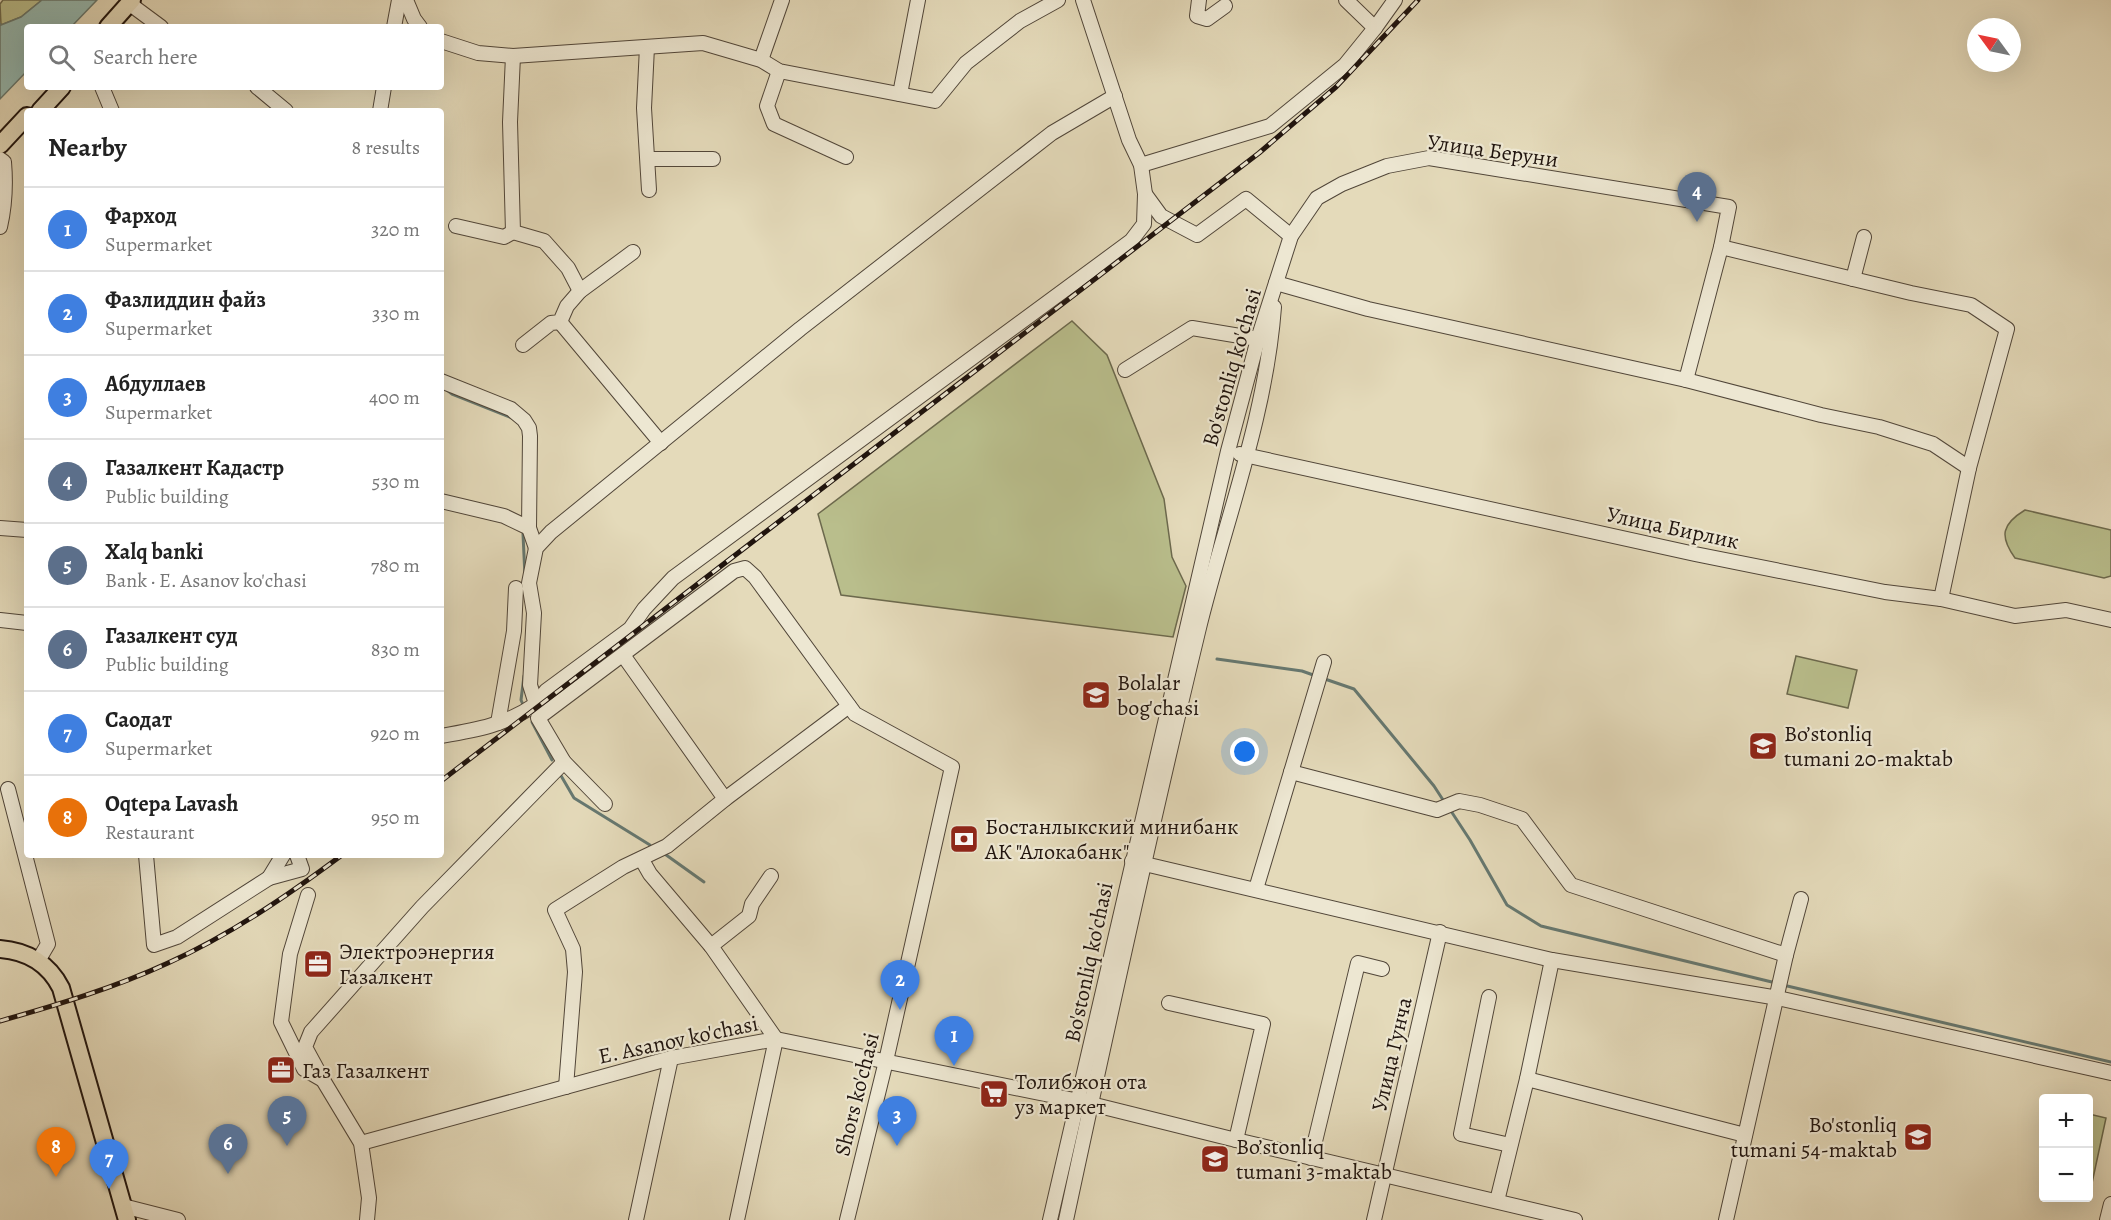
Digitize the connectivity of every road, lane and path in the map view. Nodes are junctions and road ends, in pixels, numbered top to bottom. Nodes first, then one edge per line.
1 (399, 0) edge
2 (406, 0) edge
3 (782, 0) edge
4 (918, 0) edge
5 (1058, 0) edge
6 (1083, 0) edge
7 (1200, 0) edge
8 (1347, 0) edge
9 (1395, 0) edge
10 (135, 2) edge
11 (1225, 6) dead end
12 (111, 24) edge
13 (118, 24) edge
14 (158, 24) edge
15 (395, 24) edge
16 (418, 24) edge
17 (1376, 28) junction
18 (444, 42) edge
19 (647, 47) junction
20 (513, 56) junction
21 (761, 60) junction
22 (778, 71) junction
23 (50, 90) edge
24 (59, 90) edge
25 (103, 90) edge
26 (260, 90) edge
27 (384, 90) edge
28 (900, 94) junction
29 (1115, 96) junction
30 (34, 108) edge
31 (43, 108) edge
32 (111, 108) edge
33 (282, 108) edge
34 (380, 108) edge
35 (24, 119) edge
36 (24, 128) edge
37 (0, 145) edge
38 (0, 154) edge
39 (846, 157) dead end
40 (0, 159) edge
41 (648, 159) junction
42 (713, 159) dead end
43 (1141, 165) junction
44 (649, 190) dead end
45 (1145, 194) junction
46 (456, 226) dead end
47 (0, 227) edge
48 (513, 232) junction
49 (1291, 236) junction
50 (1864, 237) dead end
51 (1721, 247) junction
52 (633, 252) dead end
53 (1853, 279) junction
54 (1276, 284) junction
55 (580, 291) junction
56 (560, 322) junction
57 (1258, 339) junction
58 (524, 345) dead end
59 (1125, 370) dead end
60 (1686, 380) junction
61 (444, 382) edge
62 (661, 443) junction
63 (1228, 451) junction
64 (1247, 455) junction
65 (1969, 468) junction
66 (444, 502) edge
67 (0, 528) edge
68 (529, 528) junction
69 (24, 530) edge
70 (536, 548) junction
71 (516, 588) dead end
72 (1941, 599) junction
73 (0, 620) edge
74 (2111, 620) edge
75 (24, 623) edge
76 (623, 655) junction
77 (1323, 665) dead end
78 (536, 704) junction
79 (849, 706) junction
80 (498, 723) junction
81 (444, 736) edge
82 (564, 762) junction
83 (1291, 772) junction
84 (8, 789) dead end
85 (725, 799) junction
86 (605, 804) dead end
87 (24, 851) edge
88 (26, 858) edge
89 (146, 858) edge
90 (281, 858) edge
91 (298, 858) edge
92 (642, 860) junction
93 (1139, 862) junction
94 (771, 876) dead end
95 (269, 878) junction
96 (1256, 889) junction
97 (308, 895) dead end
98 (1801, 899) dead end
99 (1440, 932) junction
100 (711, 946) junction
101 (0, 949) edge
102 (1786, 955) junction
103 (1552, 960) junction
104 (38, 961) junction
105 (1382, 969) dead end
106 (1778, 996) junction
107 (1489, 997) dead end
108 (1169, 1003) dead end
109 (776, 1040) junction
110 (671, 1058) junction
111 (886, 1061) junction
112 (2111, 1073) edge
113 (1527, 1079) junction
114 (323, 1080) junction
115 (566, 1087) junction
116 (1085, 1103) junction
117 (1745, 1135) junction
118 (1236, 1140) junction
119 (361, 1143) junction
120 (1510, 1145) junction
121 (1311, 1158) junction
122 (1385, 1174) junction
123 (1497, 1201) junction
124 (2111, 1204) edge
125 (125, 1213) edge
126 (178, 1220) edge
127 (367, 1220) edge
128 (636, 1220) edge
129 (737, 1220) edge
130 (847, 1220) edge
131 (1050, 1220) edge
132 (1066, 1220) edge
133 (1374, 1220) edge
134 (1575, 1220) edge
135 (1726, 1220) edge
136 (2107, 1220) edge

1 - 15 street
2 - 16 street
3 - 21 street
4 - 28 street
5 - 28 street
6 - 29 street
7 - 11 street
8 - 17 street
9 - 17 street
10 - 12 main road
10 - 13 main road
10 - 14 street
17 - 43 street
18 - 20 street
19 - 20 street
19 - 21 street
19 - 41 street
20 - 48 street
21 - 22 street
22 - 28 street
22 - 39 street
23 - 30 main road
24 - 31 main road
25 - 32 street
26 - 33 street
27 - 34 street
29 - 43 street
29 - 62 street
35 - 37 main road
36 - 38 main road
40 - 47 street
41 - 42 street
41 - 44 street
43 - 45 street
45 - 49 street
45 - 78 street
46 - 48 street
48 - 55 street
49 - 51 street, Улица Беруни
49 - 54 street, Улица Беруни
50 - 53 street
51 - 53 street
51 - 60 street
52 - 55 street
53 - 65 street
54 - 57 street, Bo'stonliq ko'chasi
54 - 60 street
54 - 64 street, Bo'stonliq ko'chasi
55 - 56 street
56 - 58 street
56 - 62 street
57 - 59 street
57 - 63 street, Bo'stonliq ko'chasi
60 - 65 street
61 - 68 street
62 - 70 street
63 - 64 street, Улица Бирлик
63 - 93 street, Bo'stonliq ko'chasi
64 - 72 street, Улица Бирлик
64 - 93 street, Bo'stonliq ko'chasi
65 - 72 street
66 - 68 street
67 - 69 street
68 - 70 street
70 - 78 street
71 - 80 street
72 - 74 street, Улица Бирлик
73 - 75 street
76 - 79 street
76 - 82 street
76 - 85 street
77 - 83 street
78 - 80 street
79 - 85 street
79 - 111 street, Shors ko'chasi
80 - 81 street
82 - 86 street
82 - 114 street
83 - 96 street
83 - 102 street
84 - 87 street
85 - 92 street
88 - 104 street
89 - 95 street
90 - 95 street
91 - 95 street
92 - 100 street
92 - 115 street
93 - 96 street
93 - 116 street, Bo'stonliq ko'chasi
94 - 100 street
96 - 99 street
97 - 114 street
98 - 102 street
99 - 103 street
99 - 122 street, Улица Гунча
100 - 109 street
101 - 104 main road
102 - 106 street
103 - 106 street
103 - 113 street
104 - 125 main road
105 - 121 street
106 - 112 street
106 - 117 street
107 - 120 street
108 - 118 street
109 - 110 street, E. Asanov ko'chasi
109 - 111 street, E. Asanov ko'chasi
109 - 129 street
110 - 115 street, E. Asanov ko'chasi
110 - 128 street
111 - 116 street, E. Asanov ko'chasi
111 - 130 street, Shors ko'chasi
113 - 117 street
113 - 120 street
114 - 119 street
115 - 119 street, E. Asanov ko'chasi
116 - 118 street, E. Asanov ko'chasi
116 - 131 street, Bo'stonliq ko'chasi
116 - 132 street, Bo'stonliq ko'chasi
117 - 135 street
118 - 121 street, E. Asanov ko'chasi
119 - 127 street
120 - 123 street
121 - 122 street, E. Asanov ko'chasi
122 - 123 street, E. Asanov ko'chasi
122 - 133 street, Улица Гунча
123 - 134 street, E. Asanov ko'chasi
124 - 136 street
125 - 126 street

